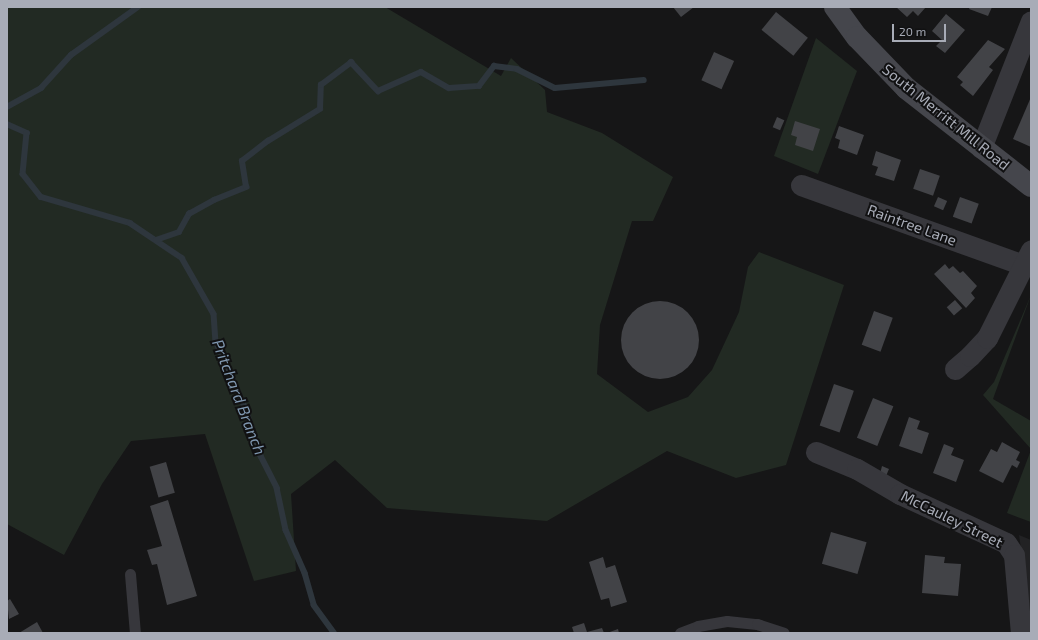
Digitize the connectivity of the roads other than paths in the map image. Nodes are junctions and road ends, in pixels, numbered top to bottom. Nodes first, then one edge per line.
1 (835, 7) edge
2 (1031, 21) edge
3 (1027, 48) edge
4 (981, 148) junction
5 (801, 185) dead end
6 (1031, 186) edge
7 (1027, 257) edge
8 (954, 369) dead end
9 (816, 452) dead end
10 (130, 574) dead end
11 (135, 633) edge
12 (680, 633) edge
13 (784, 633) edge
14 (1021, 633) edge

1 - 4 street, South Merritt Mill Road
2 - 3 street
3 - 4 street
4 - 6 street, South Merritt Mill Road
5 - 7 street, Raintree Lane
7 - 8 street
9 - 14 street, McCauley Street
10 - 11 lane
12 - 13 lane

